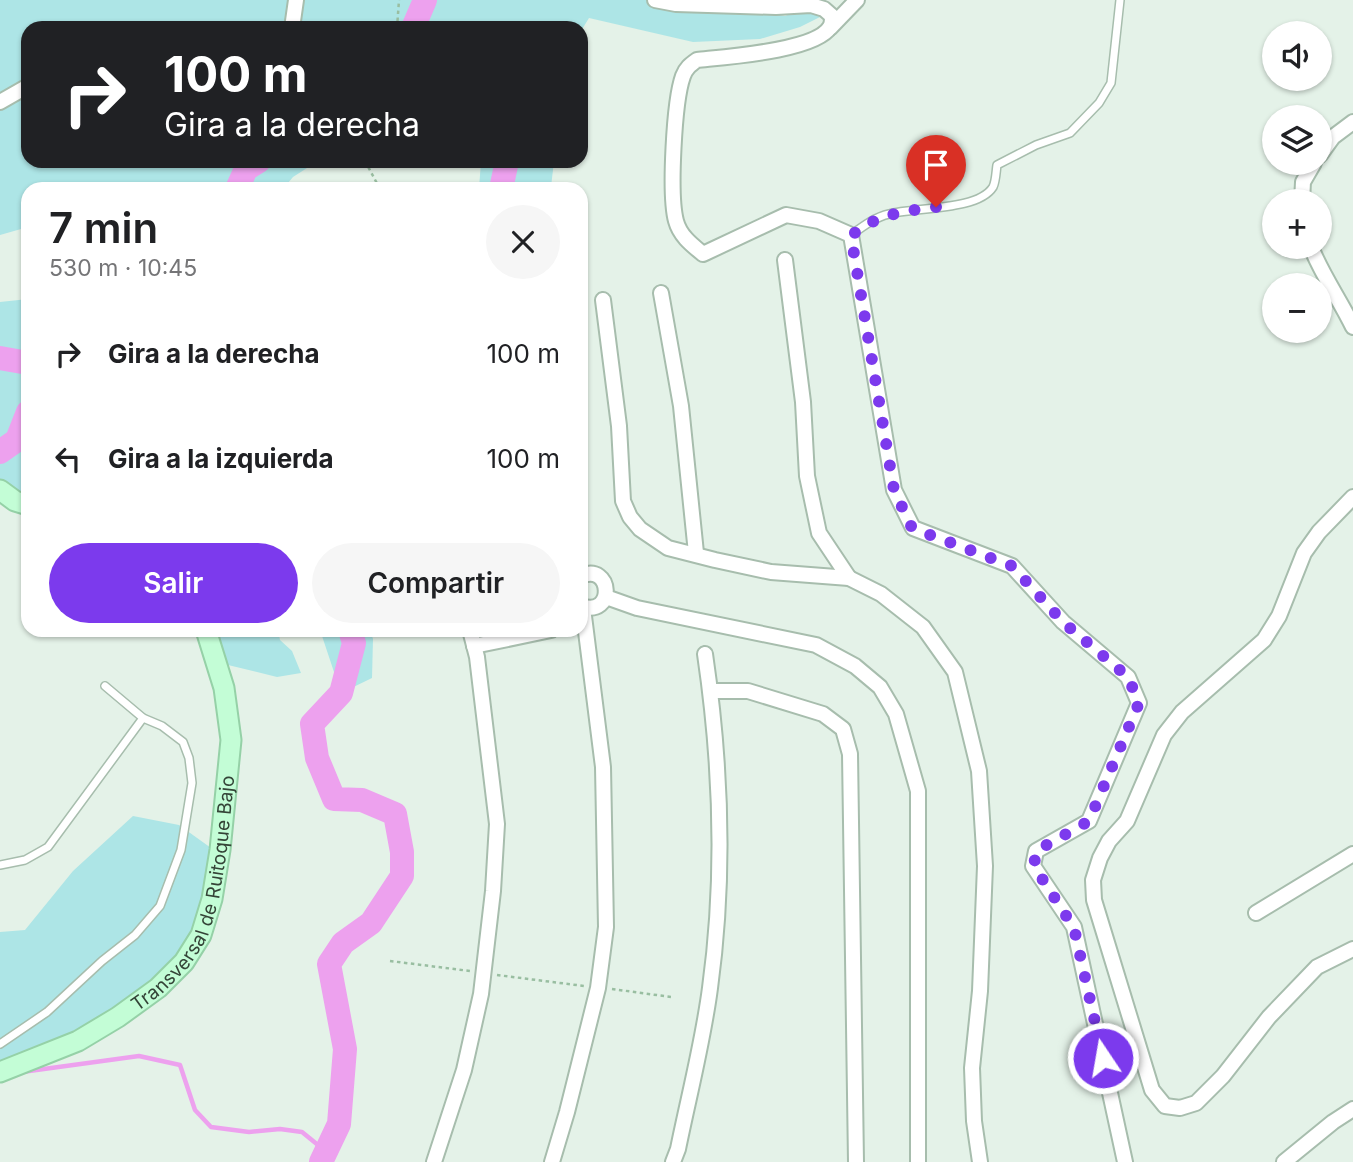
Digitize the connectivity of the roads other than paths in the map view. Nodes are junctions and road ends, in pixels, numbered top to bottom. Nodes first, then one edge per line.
1 (296, 0) edge
2 (655, 0) edge
3 (857, 0) edge
4 (1120, 0) edge
5 (293, 21) edge
6 (830, 28) junction
7 (21, 90) edge
8 (0, 102) edge
9 (1353, 122) edge
10 (1332, 137) edge
11 (851, 236) junction
12 (1316, 259) edge
13 (785, 260) dead end
14 (661, 293) dead end
15 (603, 300) dead end
16 (1353, 327) edge
17 (0, 490) edge
18 (1353, 497) edge
19 (21, 503) edge
20 (696, 553) junction
21 (588, 574) edge
22 (849, 578) junction
23 (606, 597) junction
24 (588, 608) edge
25 (208, 637) edge
26 (472, 637) edge
27 (517, 637) edge
28 (585, 637) edge
29 (474, 646) junction
30 (705, 654) dead end
31 (105, 686) dead end
32 (711, 691) junction
33 (143, 718) junction
34 (1353, 853) edge
35 (0, 865) edge
36 (1256, 913) dead end
37 (1353, 949) edge
38 (0, 1044) edge
39 (0, 1072) edge
40 (1353, 1109) edge
41 (434, 1162) edge
42 (552, 1162) edge
43 (673, 1162) edge
44 (856, 1162) edge
45 (918, 1162) edge
46 (980, 1162) edge
47 (1125, 1162) edge
48 (1284, 1162) edge

1 - 5 street
2 - 6 street
3 - 6 street
4 - 11 lane
6 - 11 street
7 - 8 street
9 - 10 street
11 - 47 street
12 - 16 street
13 - 22 street
14 - 20 street
15 - 20 street
17 - 19 street
18 - 37 street
20 - 22 street
21 - 23 street
22 - 46 street
23 - 24 street
23 - 45 street
25 - 39 street, Transversal de Ruitoque Bajo
26 - 29 street
27 - 29 street
28 - 42 street
29 - 41 street
30 - 32 street
31 - 33 lane
32 - 43 street
32 - 44 street
33 - 35 lane
33 - 38 lane
34 - 36 street
40 - 48 street

